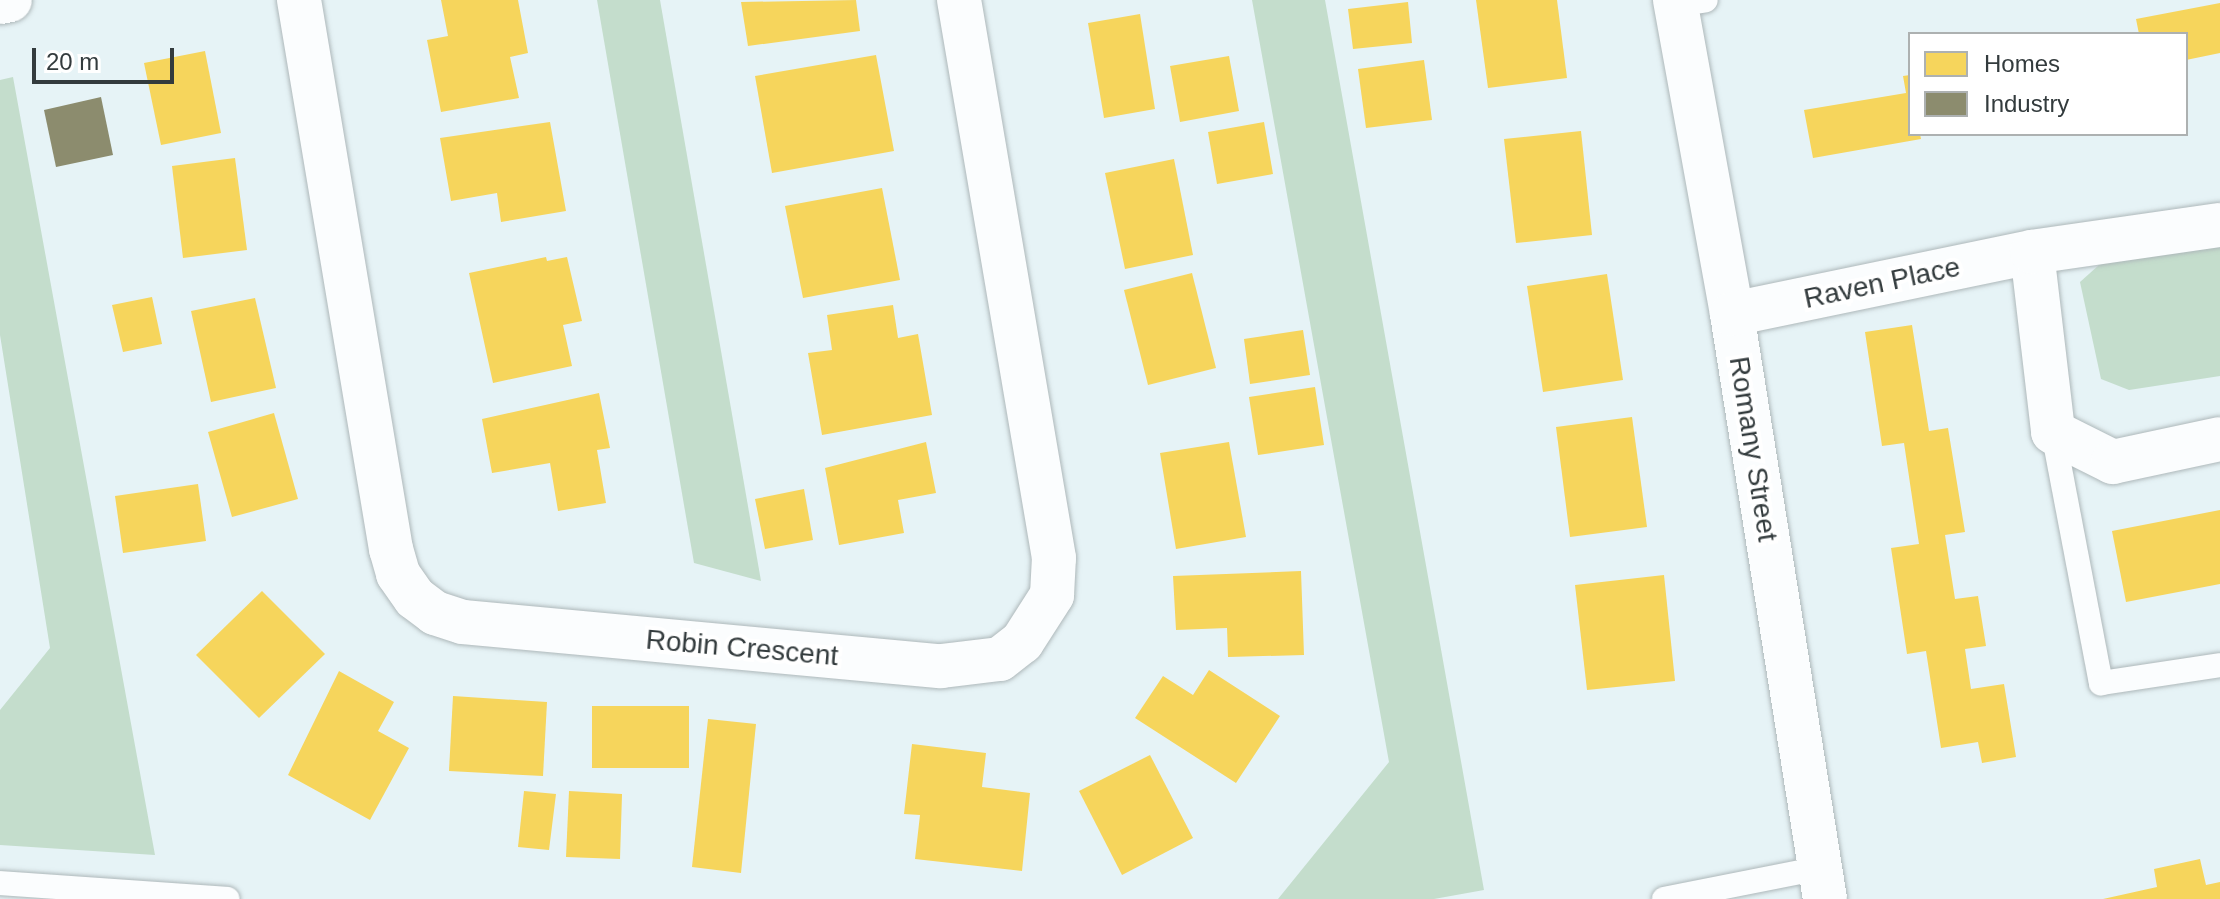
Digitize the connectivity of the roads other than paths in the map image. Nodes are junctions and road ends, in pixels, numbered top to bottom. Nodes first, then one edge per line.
1 (10, 0) edge
2 (299, 0) edge
3 (959, 0) edge
4 (0, 2) edge
5 (1686, 2) edge
6 (2220, 225) edge
7 (2032, 252) junction
8 (1732, 314) junction
9 (2053, 432) junction
10 (2220, 439) edge
11 (2220, 665) edge
12 (0, 883) edge
13 (1822, 884) edge
14 (227, 899) edge
15 (1664, 899) edge

1 - 4 street
2 - 3 street, Robin Crescent
5 - 8 street, Romany Street
6 - 7 street, Raven Place
7 - 8 street, Raven Place
7 - 9 street
8 - 13 street, Romany Street
9 - 10 street
9 - 11 lane
12 - 14 lane
13 - 15 lane

